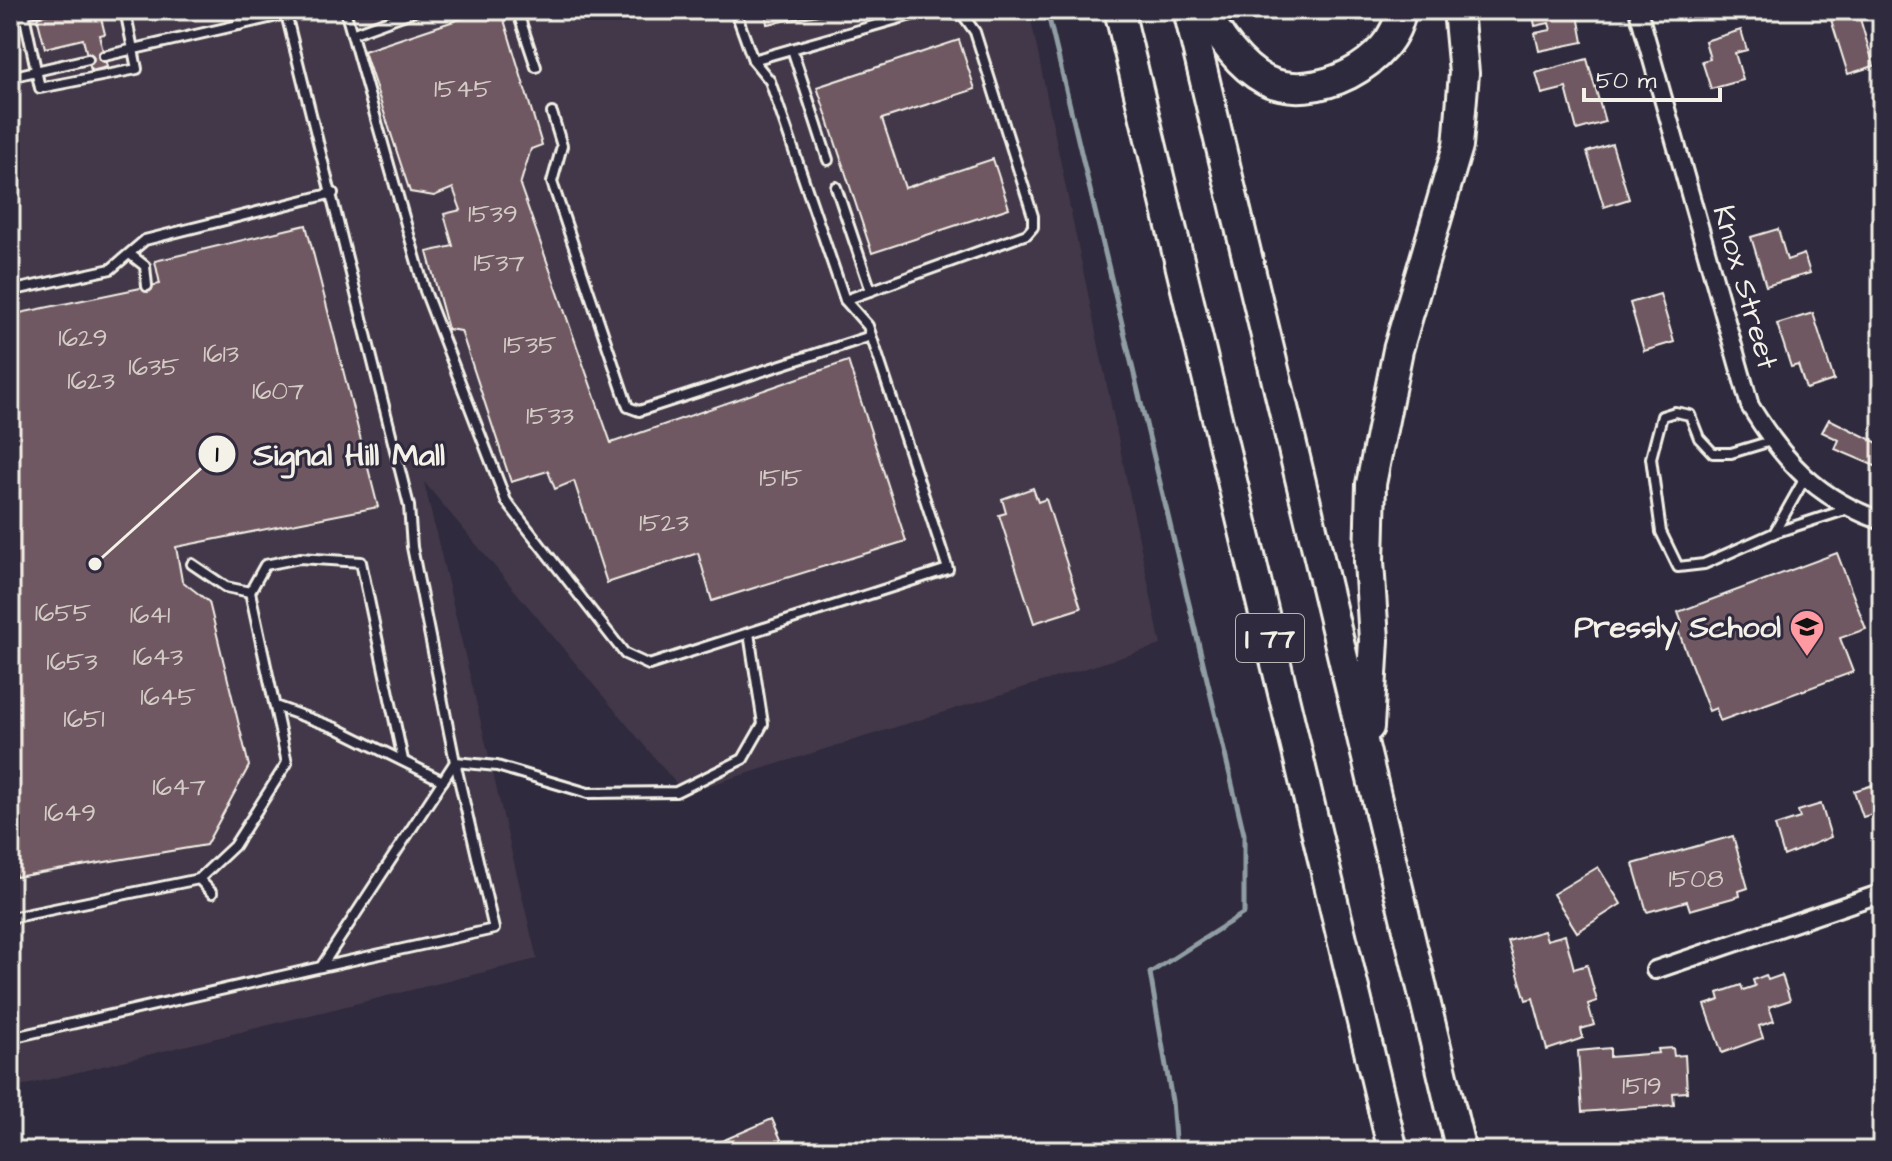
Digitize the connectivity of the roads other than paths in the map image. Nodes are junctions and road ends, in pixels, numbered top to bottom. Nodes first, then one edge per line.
1 (38, 10) edge
2 (125, 10) edge
3 (236, 10) edge
4 (345, 10) edge
5 (417, 10) edge
6 (517, 10) edge
7 (735, 10) edge
8 (1112, 10) edge
9 (1119, 10) edge
10 (1188, 10) edge
11 (1207, 10) edge
12 (1401, 10) edge
13 (1458, 10) edge
14 (1638, 10) edge
15 (930, 11) edge
16 (285, 12) edge
17 (239, 25) junction
18 (354, 33) junction
19 (792, 49) junction
20 (132, 50) junction
21 (104, 56) dead end
22 (88, 59) dead end
23 (753, 60) junction
24 (536, 67) dead end
25 (36, 70) junction
26 (10, 77) edge
27 (552, 113) dead end
28 (1147, 126) junction
29 (828, 160) dead end
30 (836, 187) dead end
31 (333, 193) junction
32 (131, 255) junction
33 (147, 286) dead end
34 (10, 291) edge
35 (871, 291) junction
36 (845, 300) junction
37 (871, 336) junction
38 (1771, 441) junction
39 (1805, 478) junction
40 (1849, 508) junction
41 (1882, 521) edge
42 (1774, 533) junction
43 (192, 564) dead end
44 (250, 592) junction
45 (749, 633) junction
46 (275, 706) junction
47 (1367, 755) junction
48 (403, 760) junction
49 (455, 762) junction
50 (443, 781) junction
51 (199, 879) junction
52 (212, 893) dead end
53 (1882, 893) edge
54 (10, 918) edge
55 (321, 967) junction
56 (1655, 970) dead end
57 (10, 1038) edge
58 (1393, 1151) edge
59 (1461, 1151) edge

1 - 25 lane
2 - 20 lane
3 - 17 lane
4 - 18 lane
5 - 18 lane
6 - 24 lane
7 - 23 lane
8 - 28 highway
9 - 28 highway, I 77
10 - 47 highway, I 77
11 - 12 highway
13 - 47 highway
14 - 38 street, Knox Street
15 - 19 lane
15 - 35 lane
16 - 17 lane
16 - 31 lane
17 - 20 lane
18 - 45 lane
19 - 23 lane
19 - 29 lane
20 - 21 lane
20 - 25 lane
22 - 25 lane
23 - 36 lane
25 - 26 lane
27 - 37 lane
28 - 58 highway, I 77
30 - 35 lane
31 - 32 lane
31 - 49 lane
32 - 33 lane
32 - 34 lane
35 - 36 lane
36 - 37 lane
37 - 45 lane
38 - 39 street, Knox Street
38 - 42 lane
39 - 40 street, Knox Street
39 - 42 lane
40 - 41 street, Knox Street
40 - 42 lane
43 - 44 lane
44 - 46 lane
44 - 48 lane
45 - 49 lane
46 - 48 lane
46 - 51 lane
47 - 59 highway, I 77
48 - 50 lane
49 - 50 lane
49 - 55 lane
50 - 55 lane
51 - 52 lane
51 - 54 lane
53 - 56 street
55 - 57 lane

